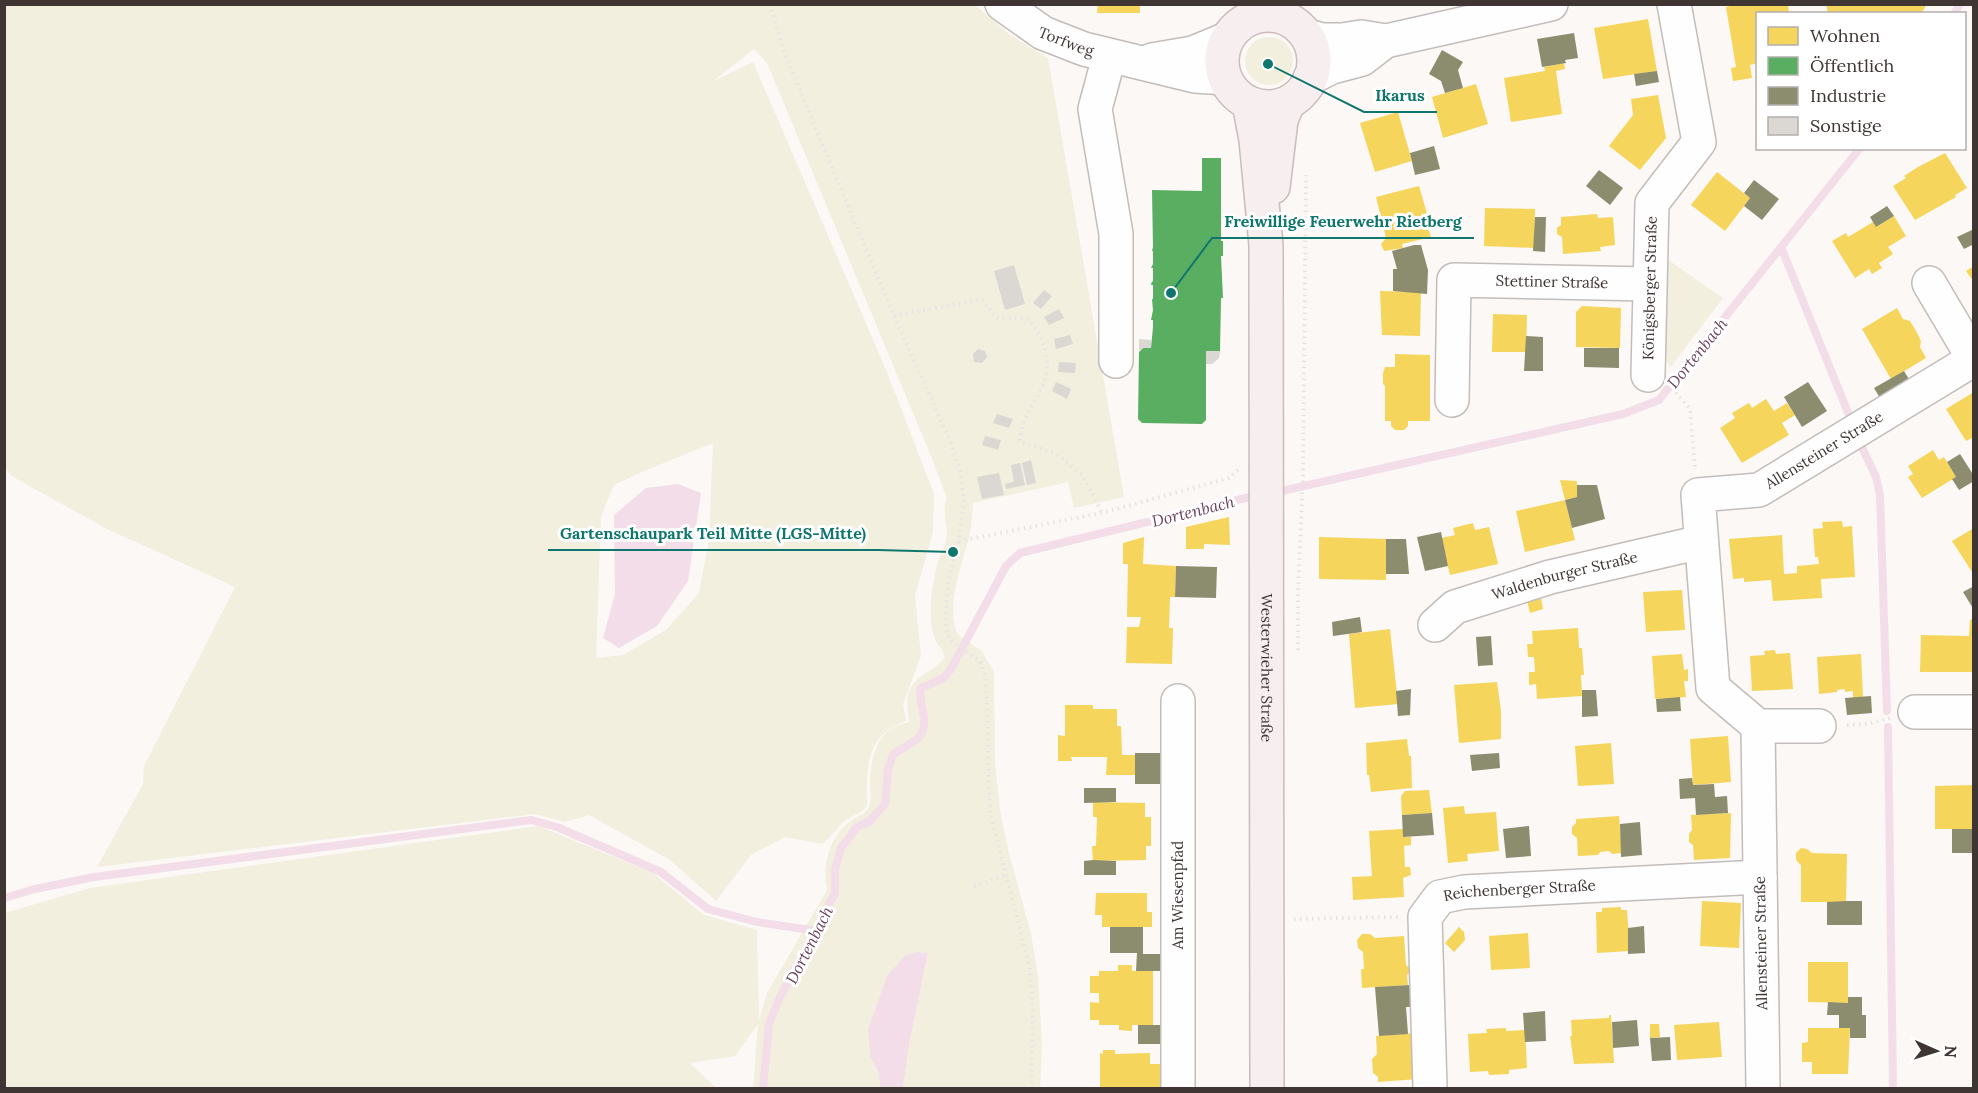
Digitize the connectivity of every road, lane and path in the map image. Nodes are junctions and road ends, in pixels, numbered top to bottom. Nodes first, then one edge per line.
1 (770, 4) edge
2 (1002, 4) edge
3 (1551, 4) edge
4 (1674, 4) edge
5 (1290, 19) edge
6 (1242, 21) edge
7 (1386, 41) junction
8 (1123, 60) junction
9 (1225, 78) junction
10 (1310, 78) junction
11 (1249, 103) junction
12 (1288, 103) junction
13 (1306, 165) dead end
14 (1266, 245) junction
15 (1929, 283) dead end
16 (1650, 284) junction
17 (894, 316) junction
18 (1974, 359) edge
19 (1116, 361) dead end
20 (1648, 375) dead end
21 (1677, 393) dead end
22 (1452, 400) dead end
23 (1252, 474) junction
24 (1698, 495) junction
25 (1303, 501) dead end
26 (1102, 513) junction
27 (958, 542) junction
28 (1701, 542) junction
29 (1435, 625) dead end
30 (1178, 701) dead end
31 (1915, 712) joint
32 (1974, 712) edge
33 (1758, 726) junction
34 (1819, 726) joint
35 (1006, 875) junction
36 (1760, 877) junction
37 (974, 886) dead end
38 (1425, 917) junction
39 (1266, 920) junction
40 (1031, 1089) edge
41 (1178, 1089) edge
42 (1267, 1089) edge
43 (1430, 1089) edge
44 (1763, 1089) edge

1 - 17 path
2 - 8 street, Torfweg
3 - 7 street
4 - 16 street, Königsberger Straße
5 - 6 main road
5 - 7 street
5 - 10 main road
6 - 8 street, Torfweg
6 - 9 main road
7 - 10 street
8 - 9 street, Torfweg
8 - 19 street
9 - 11 main road
10 - 12 main road
11 - 12 main road
11 - 14 main road, Westerwieher Straße
12 - 14 main road, Westerwieher Straße
13 - 25 path
14 - 23 main road, Westerwieher Straße
15 - 18 street, Allensteiner Straße
16 - 20 street, Königsberger Straße
16 - 22 street, Stettiner Straße
17 - 26 path
17 - 27 path
18 - 24 street, Allensteiner Straße
21 - 24 path
23 - 26 path
23 - 39 main road, Westerwieher Straße
24 - 28 street
26 - 27 path
27 - 35 path
28 - 29 street, Waldenburger Straße
28 - 33 street
30 - 41 street, Am Wiesenpfad
31 - 32 street
31 - 34 path
33 - 34 street
33 - 36 street, Allensteiner Straße
35 - 37 path
35 - 40 path
36 - 38 street, Reichenberger Straße
36 - 44 street, Allensteiner Straße
38 - 39 path
38 - 43 street, Reichenberger Straße
39 - 42 main road, Westerwieher Straße

